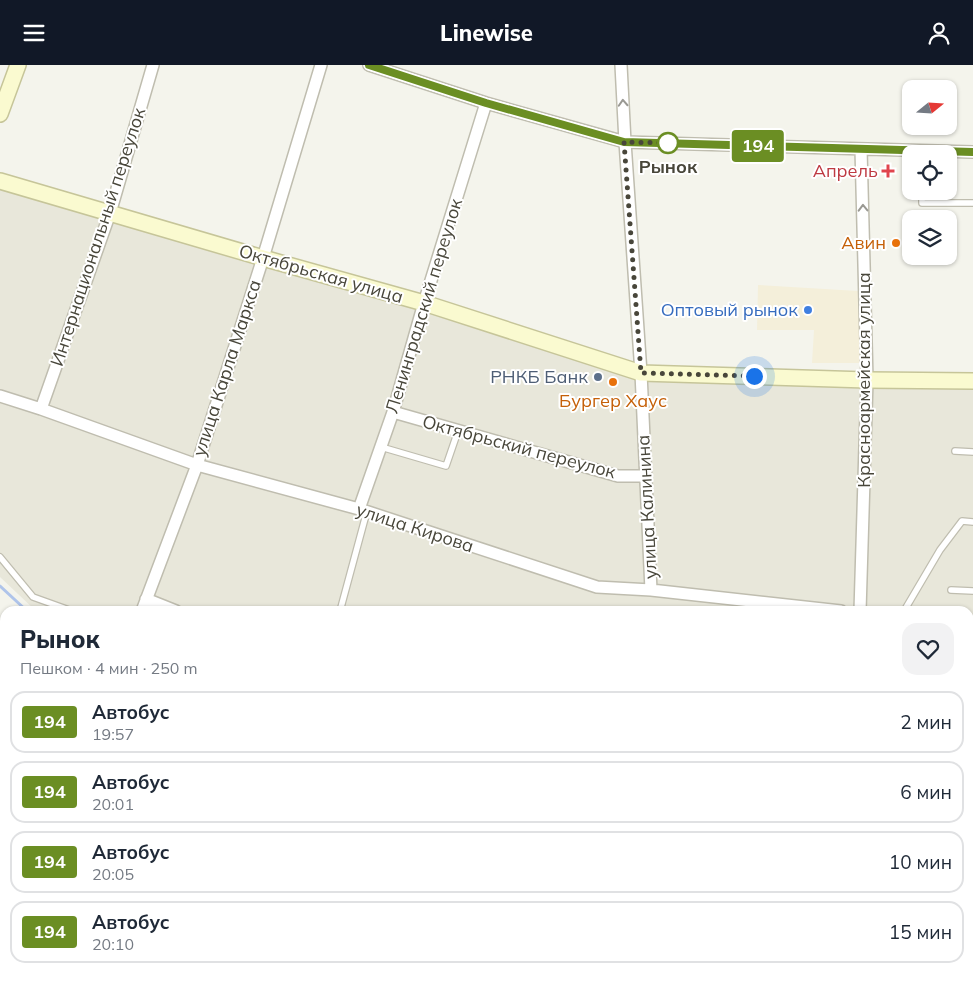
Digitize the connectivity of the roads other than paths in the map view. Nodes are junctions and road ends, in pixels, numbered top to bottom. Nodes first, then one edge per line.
1 (18, 65) edge
2 (153, 65) edge
3 (321, 65) edge
4 (369, 65) edge
5 (621, 65) edge
6 (486, 103) junction
7 (0, 114) edge
8 (624, 142) junction
9 (861, 149) junction
10 (902, 151) edge
11 (957, 152) edge
12 (973, 152) edge
13 (0, 181) edge
14 (922, 200) edge
15 (973, 203) edge
16 (110, 213) junction
17 (263, 258) junction
18 (424, 303) junction
19 (641, 373) junction
20 (867, 380) junction
21 (973, 381) edge
22 (0, 396) edge
23 (41, 409) junction
24 (393, 412) junction
25 (458, 431) junction
26 (381, 447) junction
27 (955, 451) dead end
28 (973, 452) edge
29 (197, 465) junction
30 (646, 476) junction
31 (363, 510) junction
32 (973, 522) edge
33 (0, 557) edge
34 (651, 590) junction
35 (951, 591) dead end
36 (973, 591) edge
37 (146, 599) junction
38 (58, 606) edge
39 (144, 606) edge
40 (164, 606) edge
41 (341, 606) edge
42 (796, 606) edge
43 (860, 606) edge
44 (907, 606) edge

1 - 7 main road
2 - 16 street, Интернациональный переулок
3 - 17 street, улица Карла Маркса
4 - 6 street
8 -> 5 street, улица Калинина
6 - 8 street
6 - 18 street, Ленинградский переулок
8 - 9 street
8 - 19 street, улица Калинина
9 - 10 street
20 -> 9 street, Красноармейская улица
11 - 12 street
13 - 16 main road, Октябрьская улица
14 - 15 lane
16 - 17 main road, Октябрьская улица
16 - 23 street, Интернациональный переулок
17 - 18 main road, Октябрьская улица
17 - 29 street, улица Карла Маркса
18 - 19 main road, Октябрьская улица
18 - 24 street, Ленинградский переулок
19 - 20 main road, Октябрьская улица
19 - 30 street, улица Калинина
20 - 21 main road, Октябрьская улица
20 - 43 street, Красноармейская улица
22 - 23 street, улица Кирова
23 - 29 street, улица Кирова
24 - 25 street, Октябрьский переулок
24 - 26 street, Ленинградский переулок
25 - 26 lane
25 - 30 street, Октябрьский переулок
26 - 31 street, Ленинградский переулок
27 - 28 lane
29 - 31 street, улица Кирова
29 - 37 street, улица Карла Маркса
30 - 34 street, улица Калинина
31 - 34 street, улица Кирова
31 - 41 lane
32 - 44 lane
33 - 38 lane
34 - 42 street, улица Кирова
35 - 36 lane
37 - 39 street, улица Карла Маркса
37 - 40 street

